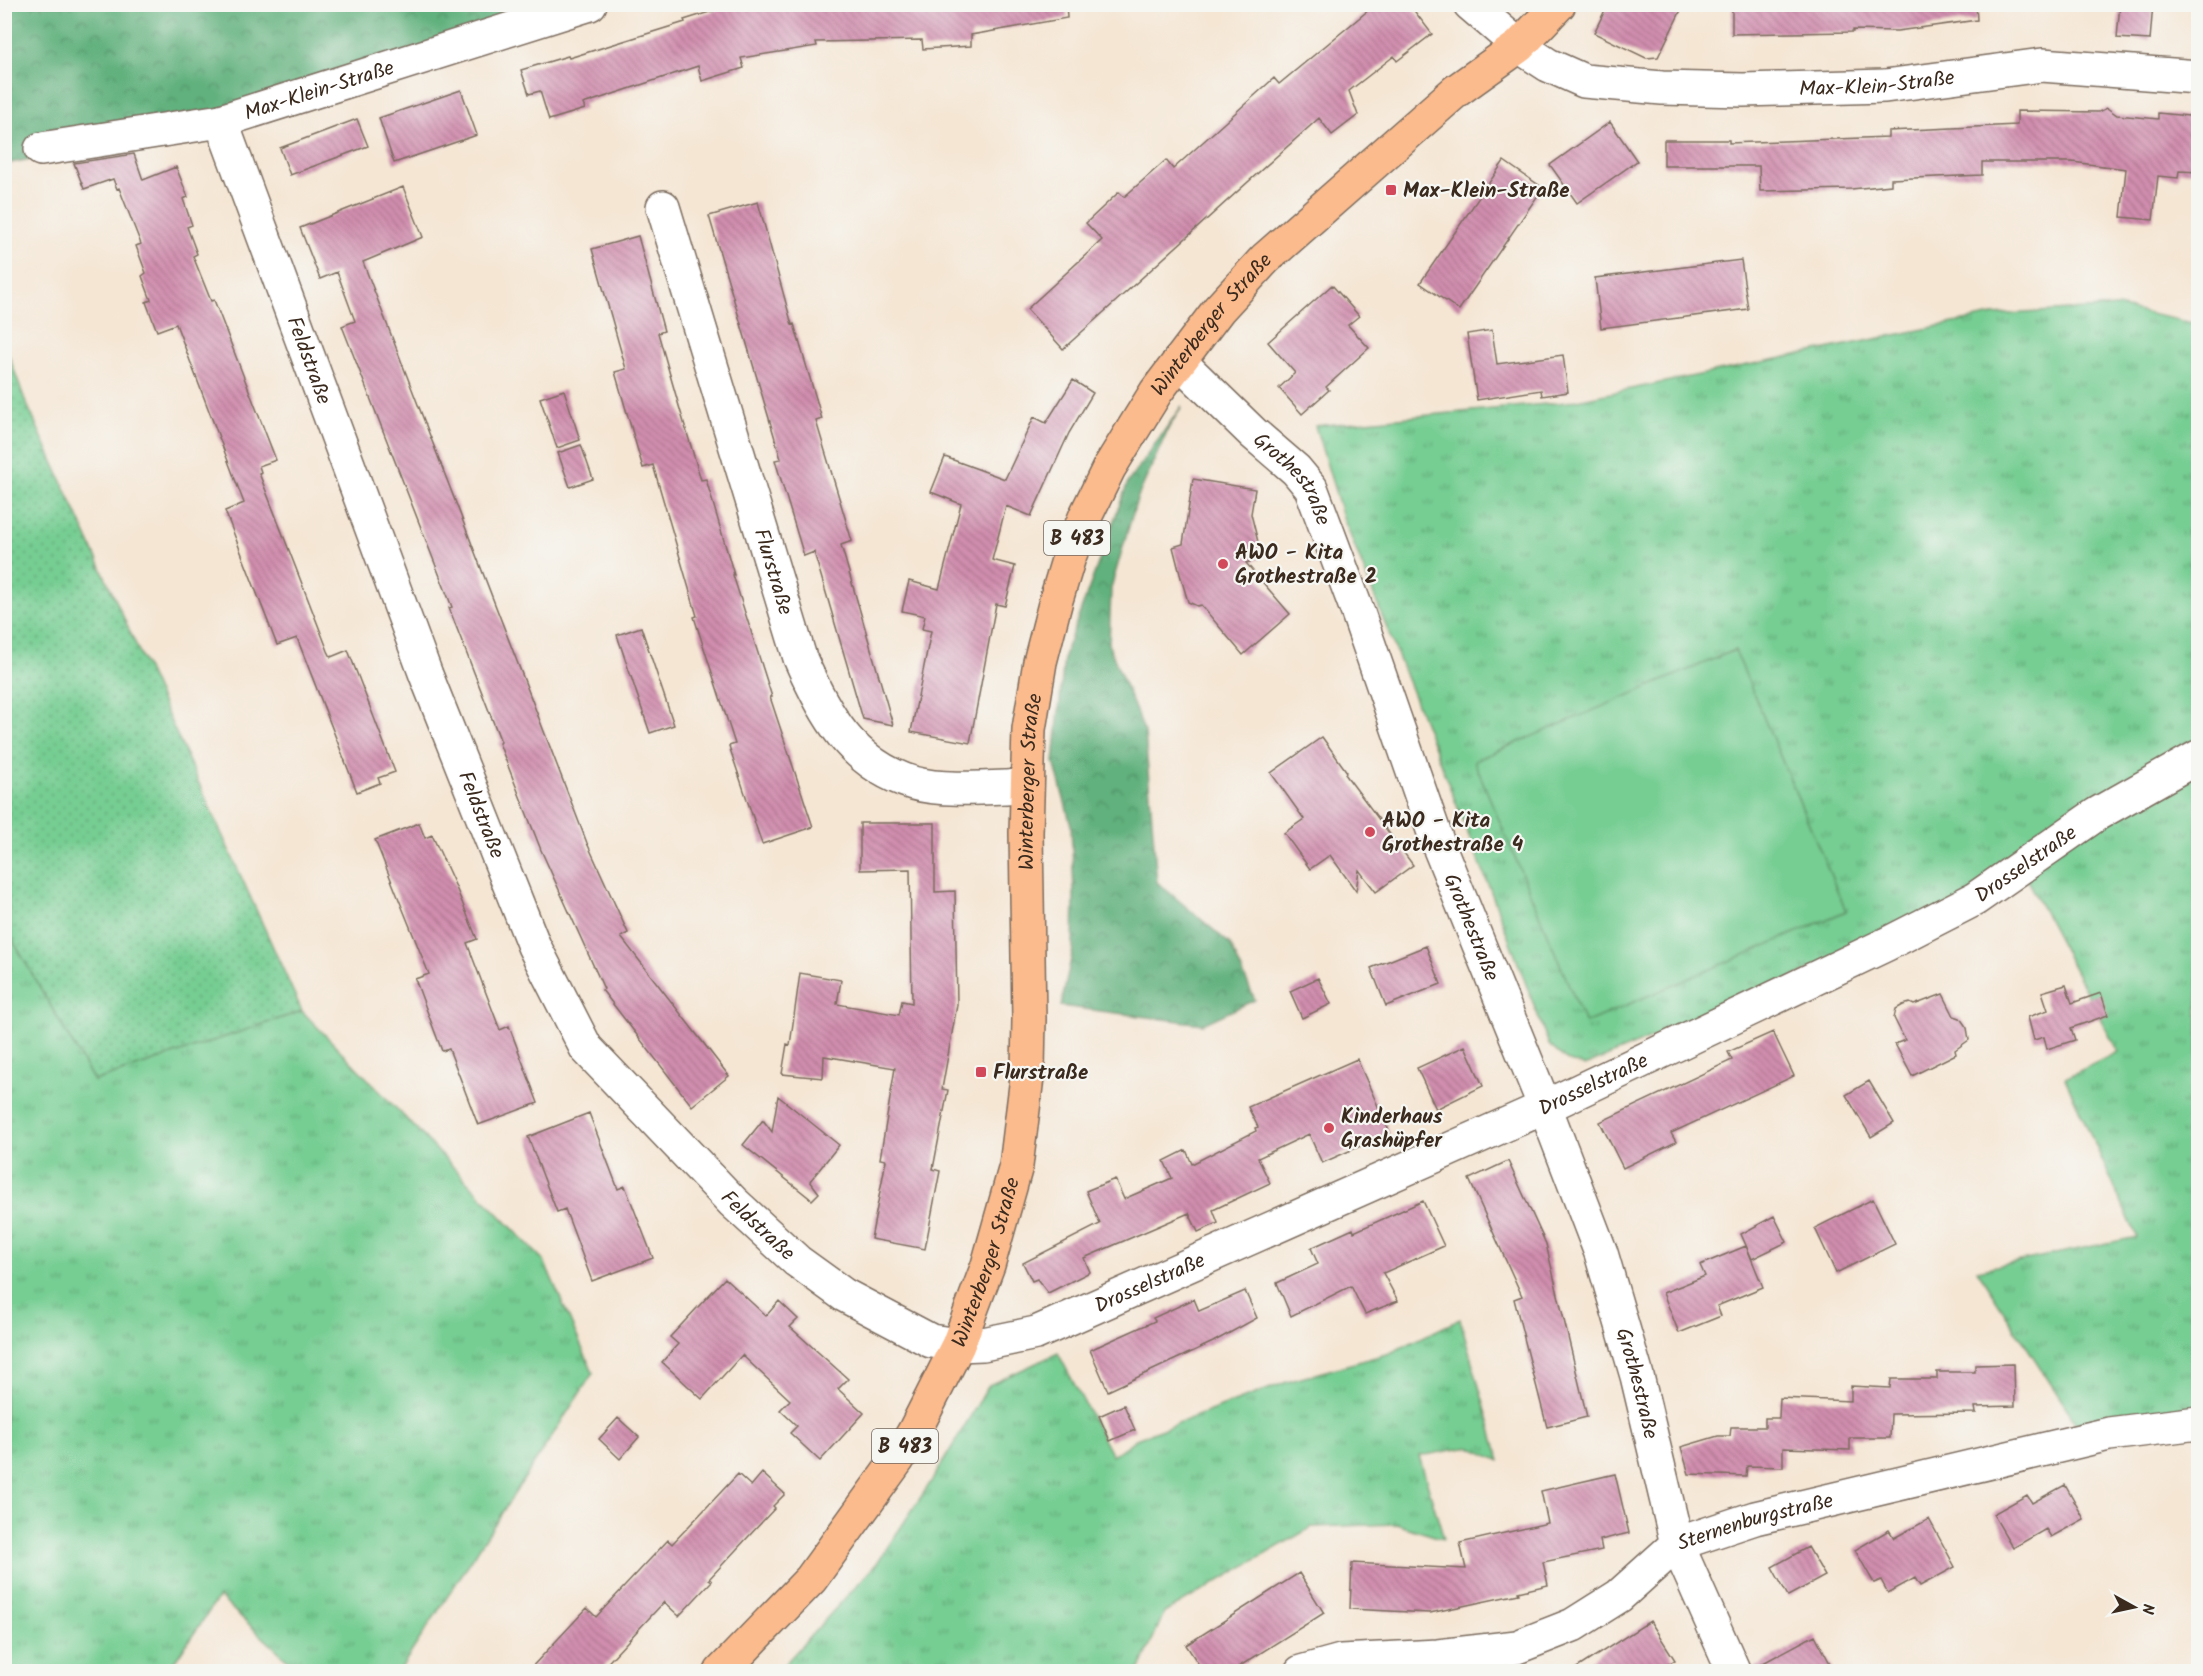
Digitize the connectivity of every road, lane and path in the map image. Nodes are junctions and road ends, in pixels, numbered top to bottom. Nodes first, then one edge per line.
1 (590, 4) edge
2 (1470, 4) edge
3 (1559, 4) edge
4 (1519, 46) junction
5 (2199, 77) edge
6 (221, 121) junction
7 (41, 149) dead end
8 (663, 207) dead end
9 (1179, 361) junction
10 (2199, 757) edge
11 (1027, 786) junction
12 (1545, 1107) junction
13 (958, 1345) junction
14 (2199, 1423) edge
15 (1677, 1544) junction
16 (721, 1671) edge
17 (1301, 1671) edge
18 (1734, 1671) edge

1 - 6 street, Max-Klein-Straße
2 - 4 street, Max-Klein-Straße
3 - 4 main road, Winterberger Straße / B 483
4 - 5 street, Max-Klein-Straße
4 - 9 main road, Winterberger Straße / B 483
6 - 7 street, Max-Klein-Straße
6 - 13 street, Feldstraße
8 - 11 street, Flurstraße
9 - 11 main road, Winterberger Straße / B 483
9 - 12 street, Grothestraße
10 - 12 street, Drosselstraße
11 - 13 main road, Winterberger Straße / B 483
12 - 13 street, Drosselstraße
12 - 15 street, Grothestraße
13 - 16 main road, Winterberger Straße / B 483
14 - 15 street, Sternenburgstraße
15 - 17 street, Sternenburgstraße
15 - 18 street, Grothestraße

